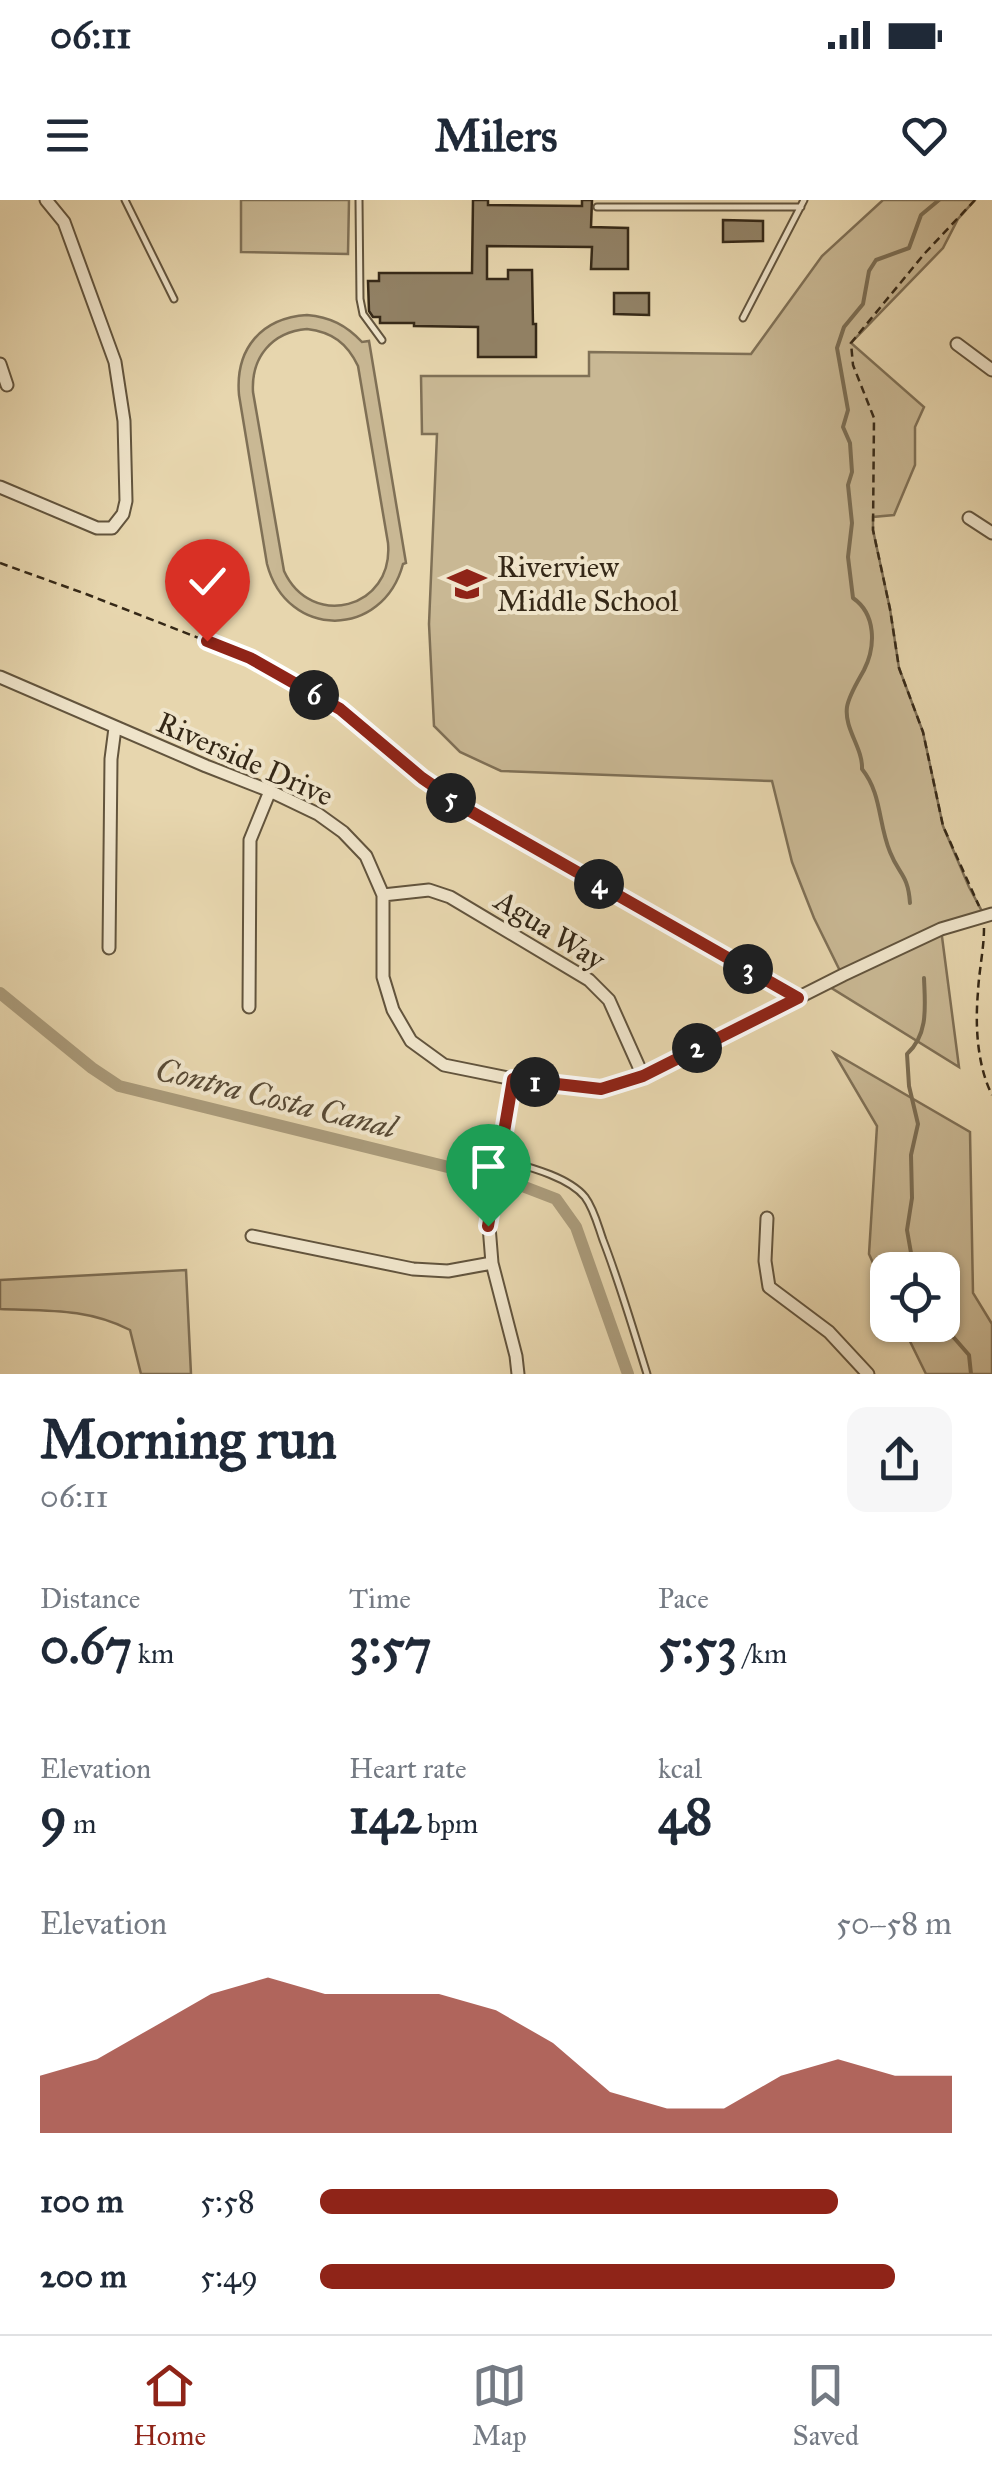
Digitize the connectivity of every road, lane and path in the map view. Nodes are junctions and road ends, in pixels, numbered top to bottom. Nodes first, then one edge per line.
1 (46, 200) edge
2 (126, 200) edge
3 (359, 200) edge
4 (975, 200) edge
5 (802, 204) edge
6 (597, 207) dead end
7 (174, 298) dead end
8 (743, 318) dead end
9 (382, 340) dead end
10 (956, 344) dead end
11 (0, 364) edge
12 (992, 370) edge
13 (7, 384) dead end
14 (0, 487) edge
15 (968, 518) dead end
16 (992, 534) edge
17 (0, 563) edge
18 (0, 678) edge
19 (116, 728) junction
20 (270, 791) junction
21 (383, 895) junction
22 (988, 914) edge
23 (109, 948) dead end
24 (798, 998) junction
25 (249, 1007) dead end
26 (643, 1076) junction
27 (513, 1079) junction
28 (992, 1095) edge
29 (500, 1152) junction
30 (766, 1218) dead end
31 (252, 1236) dead end
32 (492, 1263) junction
33 (518, 1374) edge
34 (647, 1374) edge
35 (868, 1374) edge

1 - 14 street
2 - 7 lane
3 - 9 lane
4 - 22 path
5 - 6 lane
5 - 8 lane
10 - 12 street
11 - 13 street
15 - 16 street
17 - 24 path
18 - 19 street, Riverside Drive
19 - 20 street, Riverside Drive
19 - 23 street
20 - 21 street, Riverside Drive
20 - 25 street
21 - 26 street, Agua Way
21 - 27 street, Riverside Drive
22 - 24 street, Riverside Drive
22 - 28 path
24 - 26 street, Riverside Drive
26 - 27 street, Riverside Drive
27 - 29 street
29 - 32 street
29 - 34 lane
30 - 35 street
31 - 32 street
32 - 33 street

